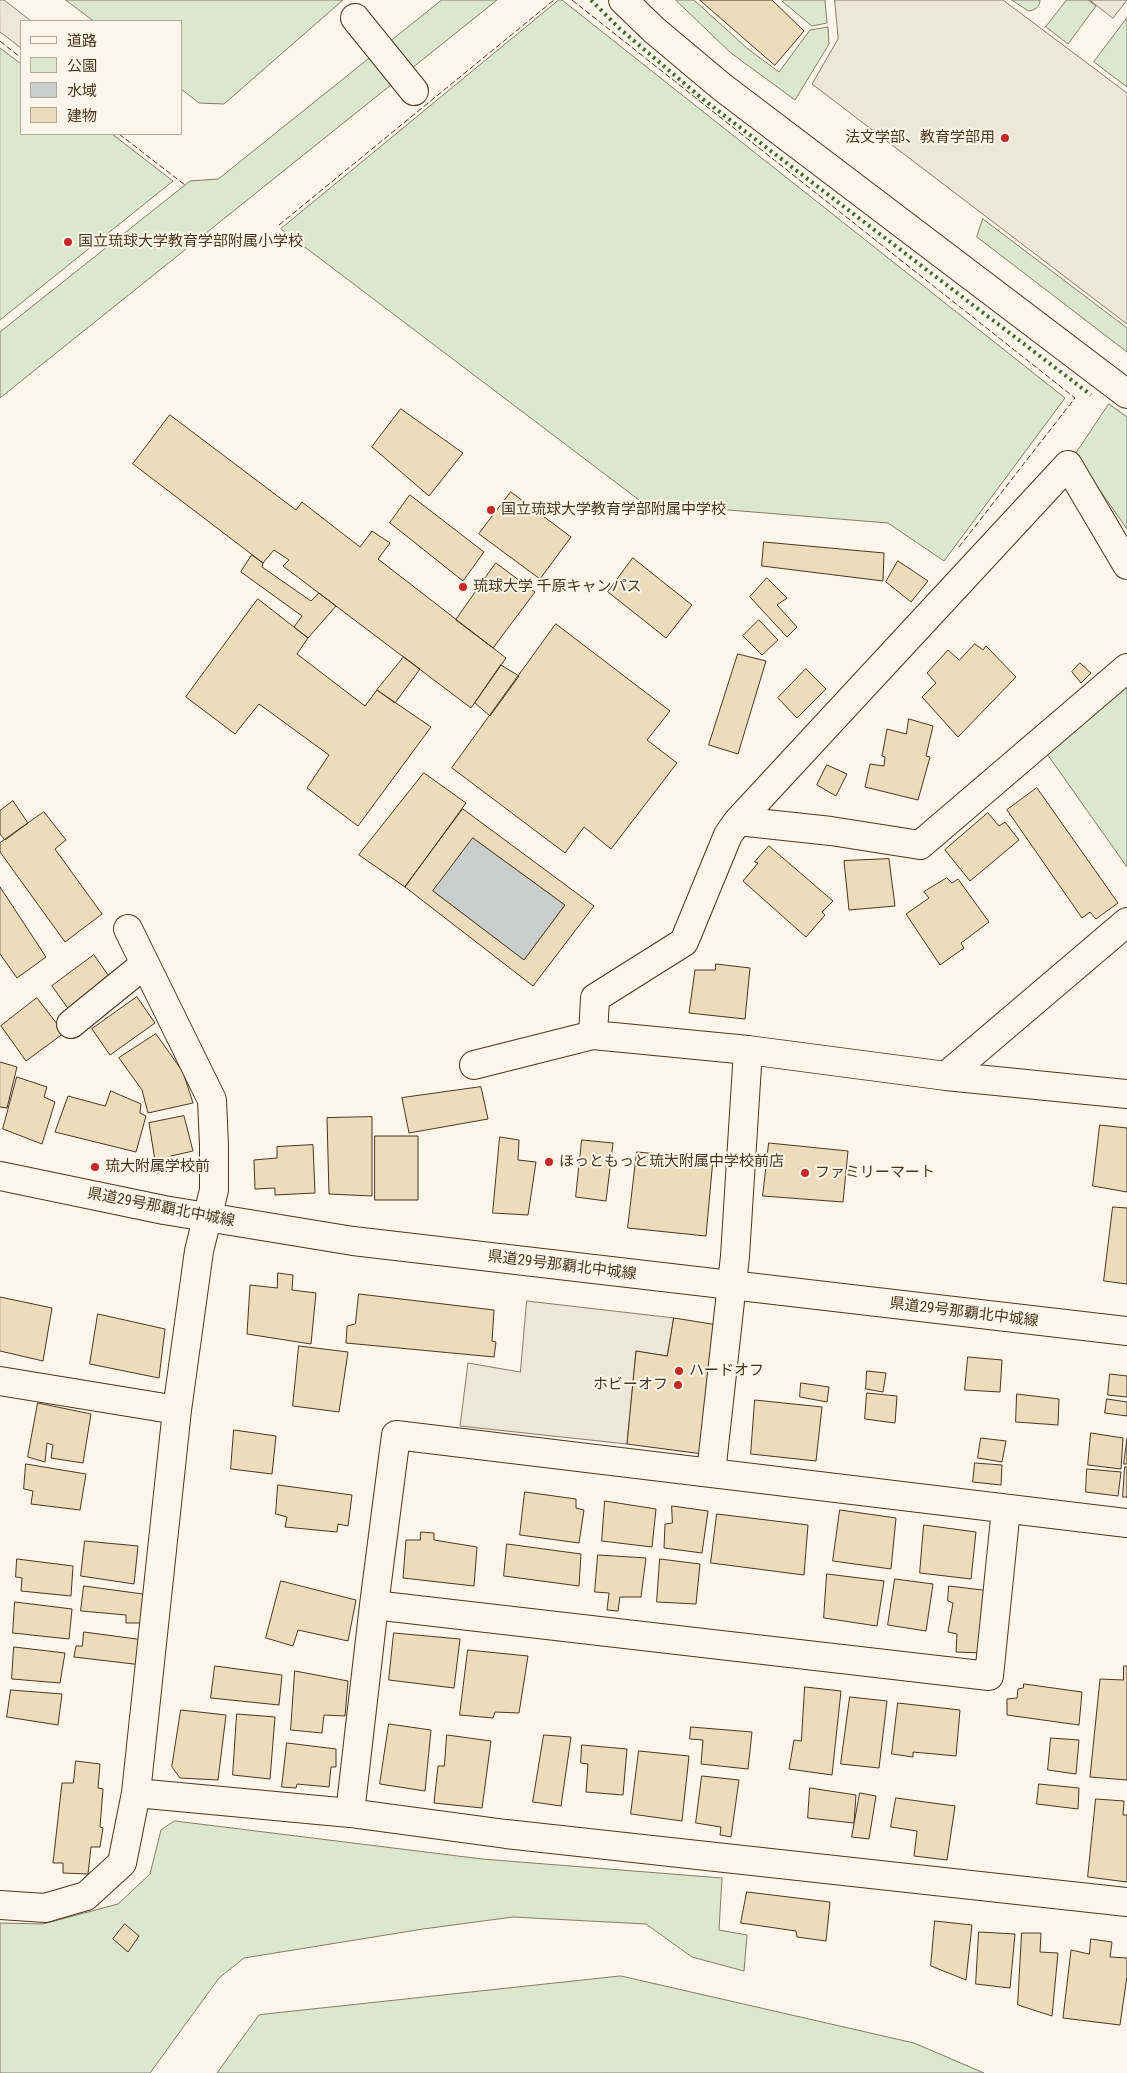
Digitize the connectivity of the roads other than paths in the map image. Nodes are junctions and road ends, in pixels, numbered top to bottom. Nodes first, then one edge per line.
1 (623, 0) edge
2 (355, 18) dead end
3 (414, 91) dead end
4 (1127, 394) edge
5 (1127, 565) edge
6 (1127, 668) edge
7 (738, 821) junction
8 (1127, 922) edge
9 (128, 929) dead end
10 (145, 964) junction
11 (71, 1024) dead end
12 (593, 1035) junction
13 (748, 1050) junction
14 (474, 1065) dead end
15 (946, 1076) junction
16 (1127, 1094) edge
17 (0, 1176) edge
18 (206, 1218) junction
19 (732, 1286) junction
20 (1127, 1332) edge
21 (0, 1382) edge
22 (177, 1410) junction
23 (711, 1473) junction
24 (1006, 1509) junction
25 (1127, 1523) edge
26 (374, 1605) junction
27 (136, 1793) junction
28 (350, 1813) junction
29 (1127, 1902) edge
30 (0, 1905) edge

1 - 4 street
2 - 3 street
5 - 7 street
6 - 7 street
7 - 12 street
8 - 15 street
9 - 10 street
10 - 11 street
10 - 18 street
12 - 13 street
12 - 14 street
13 - 15 street
13 - 19 street
15 - 16 street
17 - 18 street, 県道29号那覇北中城線
18 - 19 street, 県道29号那覇北中城線
18 - 22 street
19 - 20 street, 県道29号那覇北中城線
19 - 23 street
21 - 22 street
22 - 27 street
23 - 24 street
23 - 26 street
24 - 25 street
24 - 26 street
26 - 28 street
27 - 28 street
27 - 30 street
28 - 29 street

